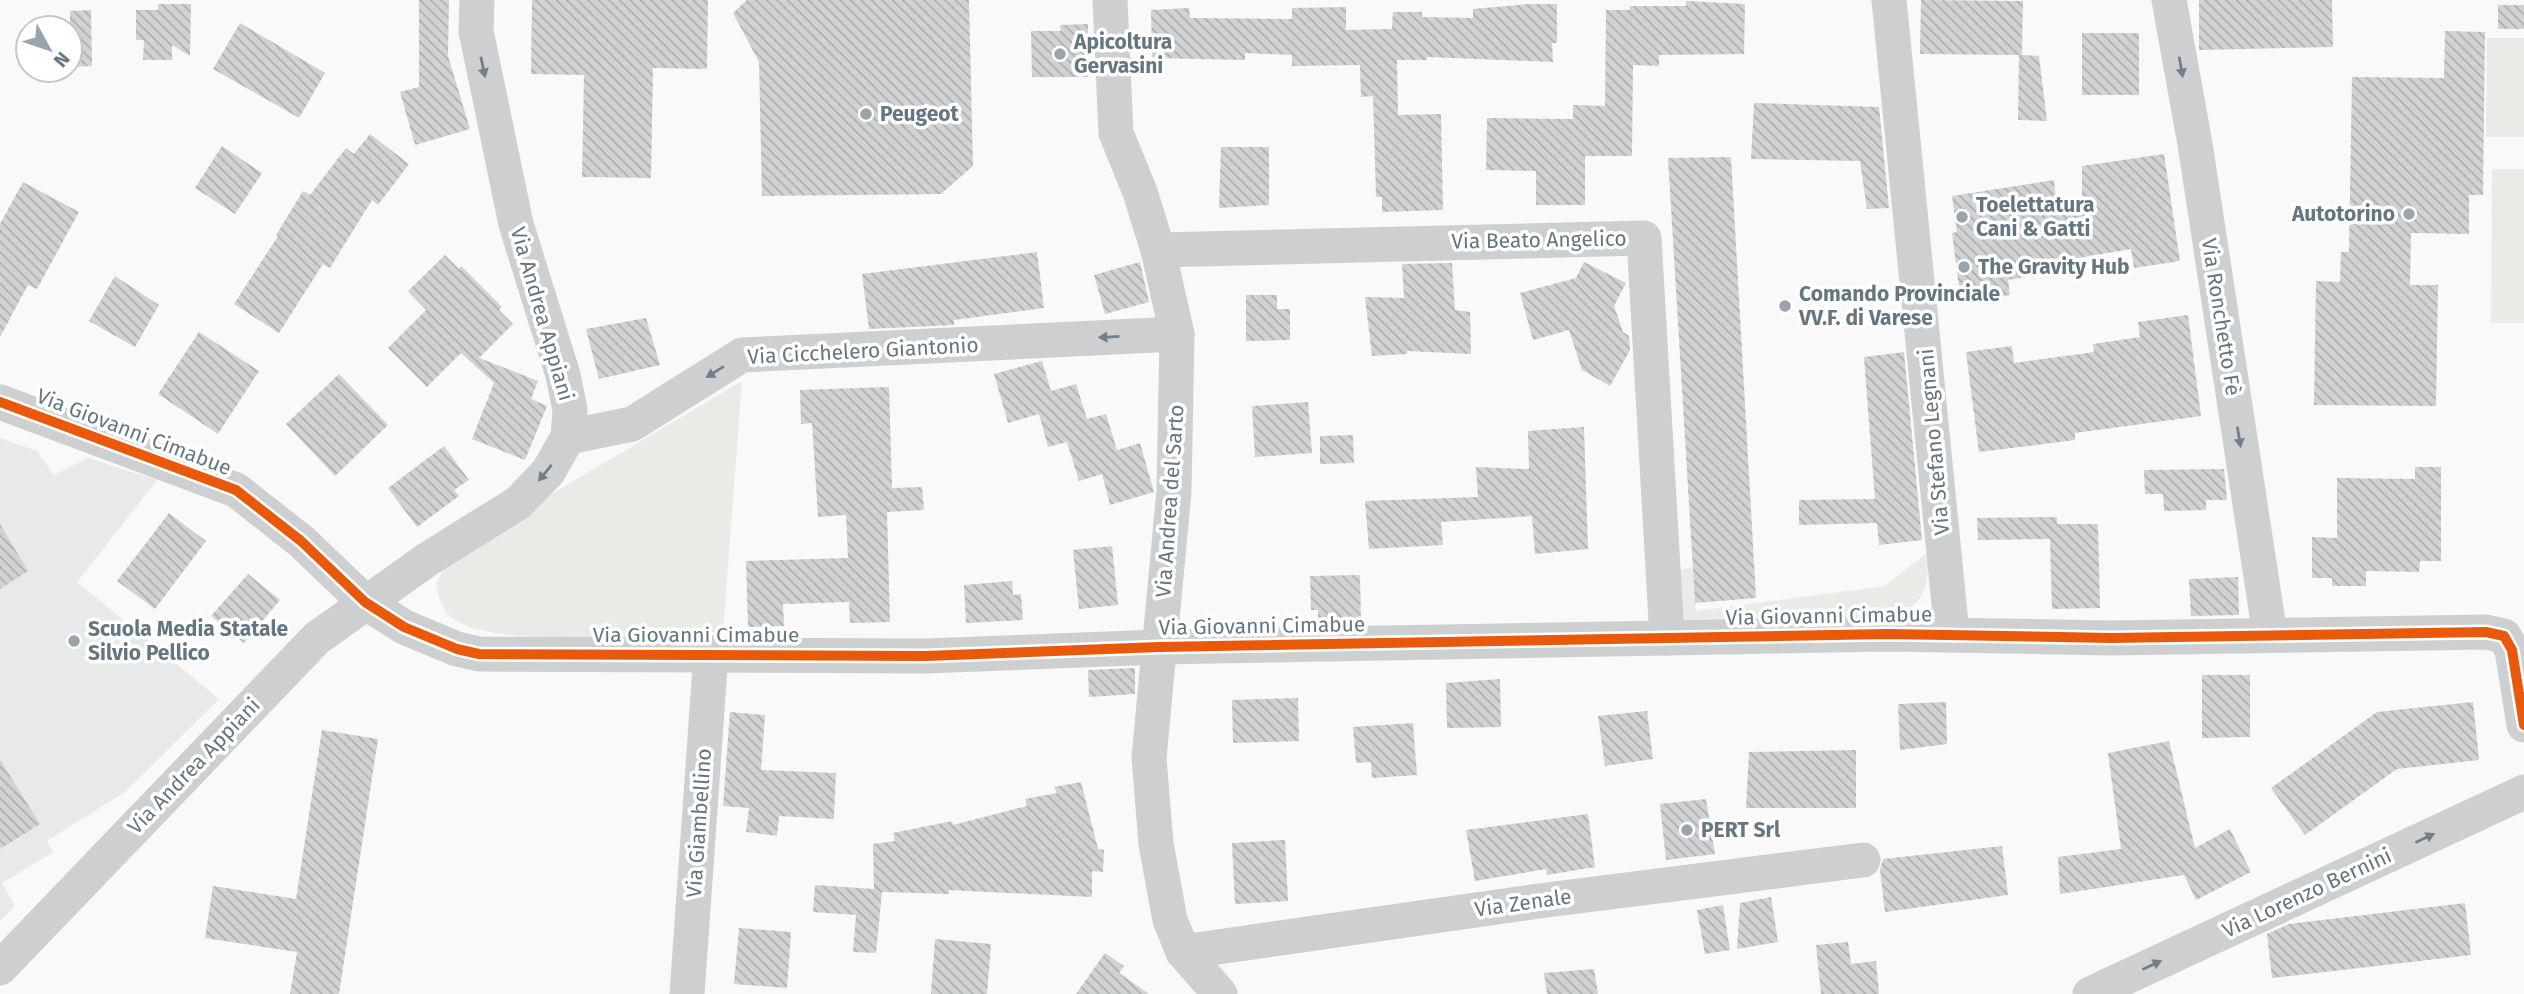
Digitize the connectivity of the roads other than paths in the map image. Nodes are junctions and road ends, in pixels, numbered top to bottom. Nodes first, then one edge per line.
1 (477, 0) edge
2 (1110, 0) edge
3 (1889, 0) edge
4 (2169, 0) edge
5 (1158, 250) junction
6 (1177, 334) junction
7 (0, 402) edge
8 (568, 437) junction
9 (365, 602) junction
10 (1952, 634) junction
11 (2270, 635) junction
12 (1667, 638) junction
13 (1159, 647) junction
14 (711, 653) junction
15 (2524, 725) edge
16 (2524, 792) edge
17 (1863, 860) dead end
18 (1183, 952) junction
19 (0, 968) edge
20 (1212, 991) edge
21 (687, 994) edge
22 (2090, 994) edge

1 -> 8 street, Via Andrea Appiani
2 - 5 street, Via Andrea del Sarto
3 - 10 street, Via Stefano Legnani
4 -> 11 street, Via Ronchetto Fè
5 - 6 street, Via Andrea del Sarto
5 - 12 street, Via Beato Angelico
6 -> 8 street, Via Cicchelero Giantonio
6 - 13 street, Via Andrea del Sarto
7 - 9 street, Via Giovanni Cimabue
8 -> 9 street, Via Andrea Appiani
9 - 14 street, Via Giovanni Cimabue
9 - 19 street, Via Andrea Appiani
10 - 11 street, Via Giovanni Cimabue
10 - 12 street, Via Giovanni Cimabue
11 - 15 street, Via Giovanni Cimabue
12 - 13 street, Via Giovanni Cimabue
13 - 14 street, Via Giovanni Cimabue
13 - 18 street, Via Andrea del Sarto
14 - 21 street, Via Giambellino
22 -> 16 street, Via Lorenzo Bernini
17 - 18 street, Via Zenale
18 - 20 street, Via Andrea del Sarto

